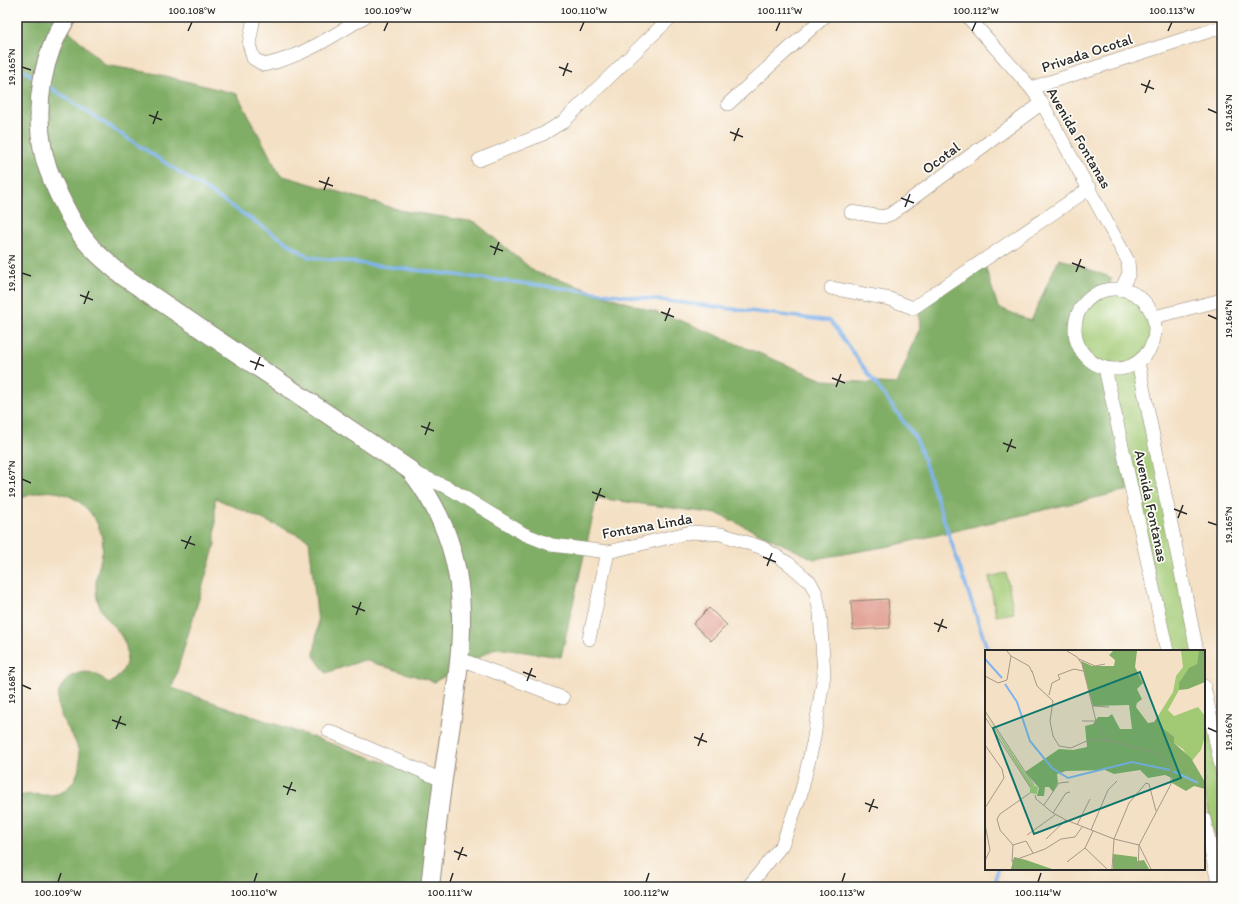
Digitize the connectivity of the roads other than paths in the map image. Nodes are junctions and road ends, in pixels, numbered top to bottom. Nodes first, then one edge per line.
1 (67, 17) edge
2 (254, 17) edge
3 (364, 17) edge
4 (671, 17) edge
5 (824, 17) edge
6 (968, 17) edge
7 (1222, 27) edge
8 (1031, 88) junction
9 (1042, 103) junction
10 (728, 104) dead end
11 (479, 160) dead end
12 (1090, 188) junction
13 (851, 212) dead end
14 (831, 288) dead end
15 (1121, 290) junction
16 (1222, 300) edge
17 (1154, 317) junction
18 (1138, 362) junction
19 (1105, 368) junction
20 (410, 470) junction
21 (608, 552) junction
22 (589, 639) dead end
23 (1167, 650) edge
24 (1197, 650) edge
25 (460, 659) junction
26 (1205, 691) edge
27 (563, 698) dead end
28 (329, 731) dead end
29 (1222, 771) edge
30 (442, 780) junction
31 (1205, 824) edge
32 (430, 887) edge
33 (748, 887) edge
34 (1219, 887) edge

1 - 20 main road
2 - 3 street
4 - 11 street
5 - 10 street
6 - 8 street, Avenida Fontanas
7 - 8 street, Privada Ocotal
8 - 9 street, Avenida Fontanas
9 - 12 street, Avenida Fontanas
9 - 13 street, Ocotal
12 - 14 street
12 - 15 street, Avenida Fontanas
15 - 17 street
15 - 19 street
16 - 17 street
17 - 18 street
18 - 19 street
18 - 24 street, Avenida Fontanas
19 - 23 street, Avenida Fontanas
20 - 21 street, Fontana Linda
20 - 25 main road
21 - 22 street
21 - 33 street, Fontana Linda
25 - 27 street
25 - 30 main road
26 - 29 street
28 - 30 street
30 - 32 main road
31 - 34 street

